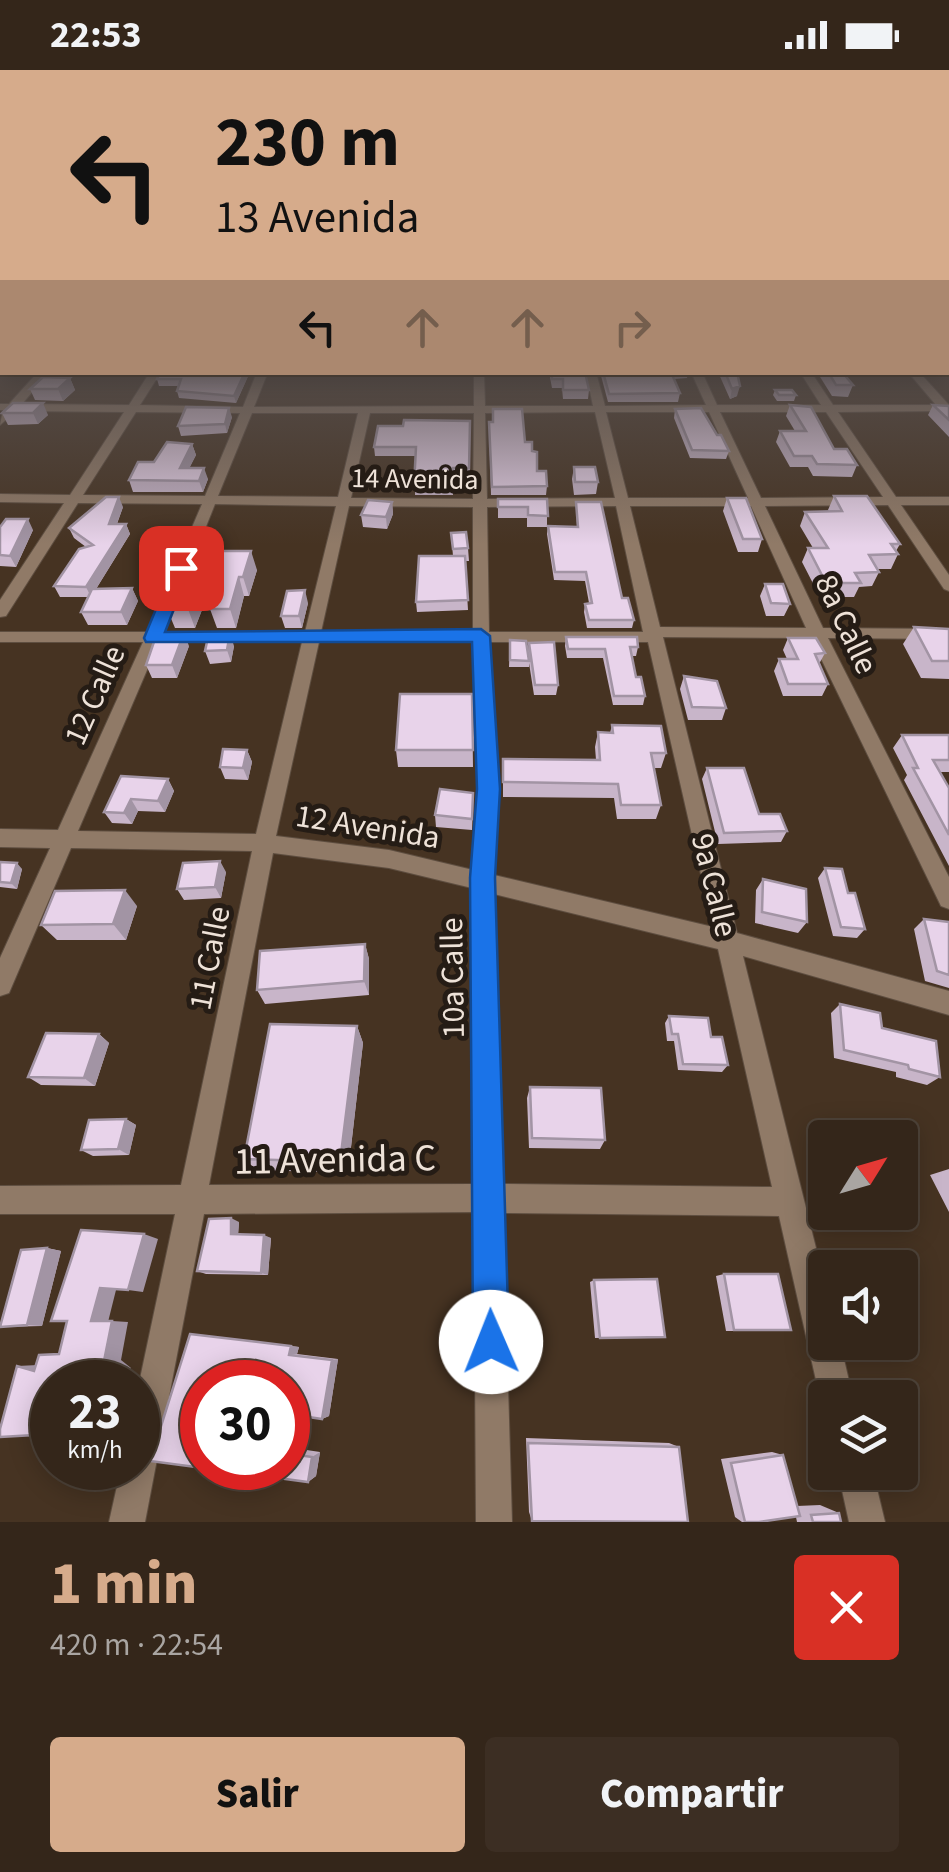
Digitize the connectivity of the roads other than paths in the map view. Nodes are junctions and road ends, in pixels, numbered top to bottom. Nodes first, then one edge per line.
1 (131, 410) edge
2 (232, 410) edge
3 (246, 410) junction
4 (260, 410) edge
5 (364, 410) edge
6 (480, 410) edge
7 (601, 410) edge
8 (713, 410) edge
9 (829, 410) edge
10 (0, 498) edge
11 (75, 498) junction
12 (210, 499) junction
13 (892, 501) junction
14 (949, 501) edge
15 (340, 502) junction
16 (620, 503) junction
17 (480, 504) junction
18 (758, 504) junction
19 (949, 586) edge
20 (0, 612) edge
21 (652, 634) junction
22 (949, 634) edge
23 (314, 635) junction
24 (818, 635) junction
25 (481, 636) junction
26 (0, 637) edge
27 (153, 638) junction
28 (0, 838) edge
29 (62, 840) junction
30 (264, 843) junction
31 (483, 878) junction
32 (949, 899) edge
33 (729, 941) junction
34 (0, 985) edge
35 (949, 1003) edge
36 (489, 1198) junction
37 (0, 1200) edge
38 (195, 1200) junction
39 (791, 1202) junction
40 (834, 1380) edge
41 (860, 1490) edge
42 (127, 1522) edge
43 (494, 1522) edge
44 (867, 1522) edge

1 - 11 street
2 - 3 street
3 - 4 street
3 - 12 street, 12 Calle
5 - 15 street, 11 Calle
6 - 17 street, 10a Calle
7 - 16 street, 9a Calle
8 - 18 street, 8a Calle
9 - 13 street
10 - 11 street, 14 Avenida
11 - 12 street, 14 Avenida
11 - 20 street
12 - 15 street, 14 Avenida
12 - 27 street, 12 Calle
13 - 14 street, 14 Avenida
13 - 18 street, 14 Avenida
13 - 19 street
15 - 17 street, 14 Avenida
15 - 23 street, 11 Calle
16 - 17 street, 14 Avenida
16 - 18 street, 14 Avenida
16 - 21 street, 9a Calle
17 - 25 street, 10a Calle
18 - 24 street, 8a Calle
21 - 24 street
21 - 25 street
21 - 33 street, 9a Calle
22 - 24 street
23 - 25 street
23 - 27 street
23 - 30 street, 11 Calle
24 - 32 street, 8a Calle
25 - 31 street, 10a Calle
26 - 27 street
27 - 29 street, 12 Calle
28 - 29 street, 12 Avenida
29 - 30 street, 12 Avenida
29 - 34 street, 12 Calle
30 - 31 street, 12 Avenida
30 - 38 street, 11 Calle
31 - 33 street, 12 Avenida
31 - 36 street, 10a Calle
33 - 35 street, 12 Avenida
33 - 39 street, 9a Calle
36 - 38 street, 11 Avenida C
36 - 39 street, 11 Avenida C
36 - 43 street, 10a Calle
37 - 38 street, 11 Avenida C
38 - 42 street, 11 Calle
39 - 40 street, 9a Calle
41 - 44 street

